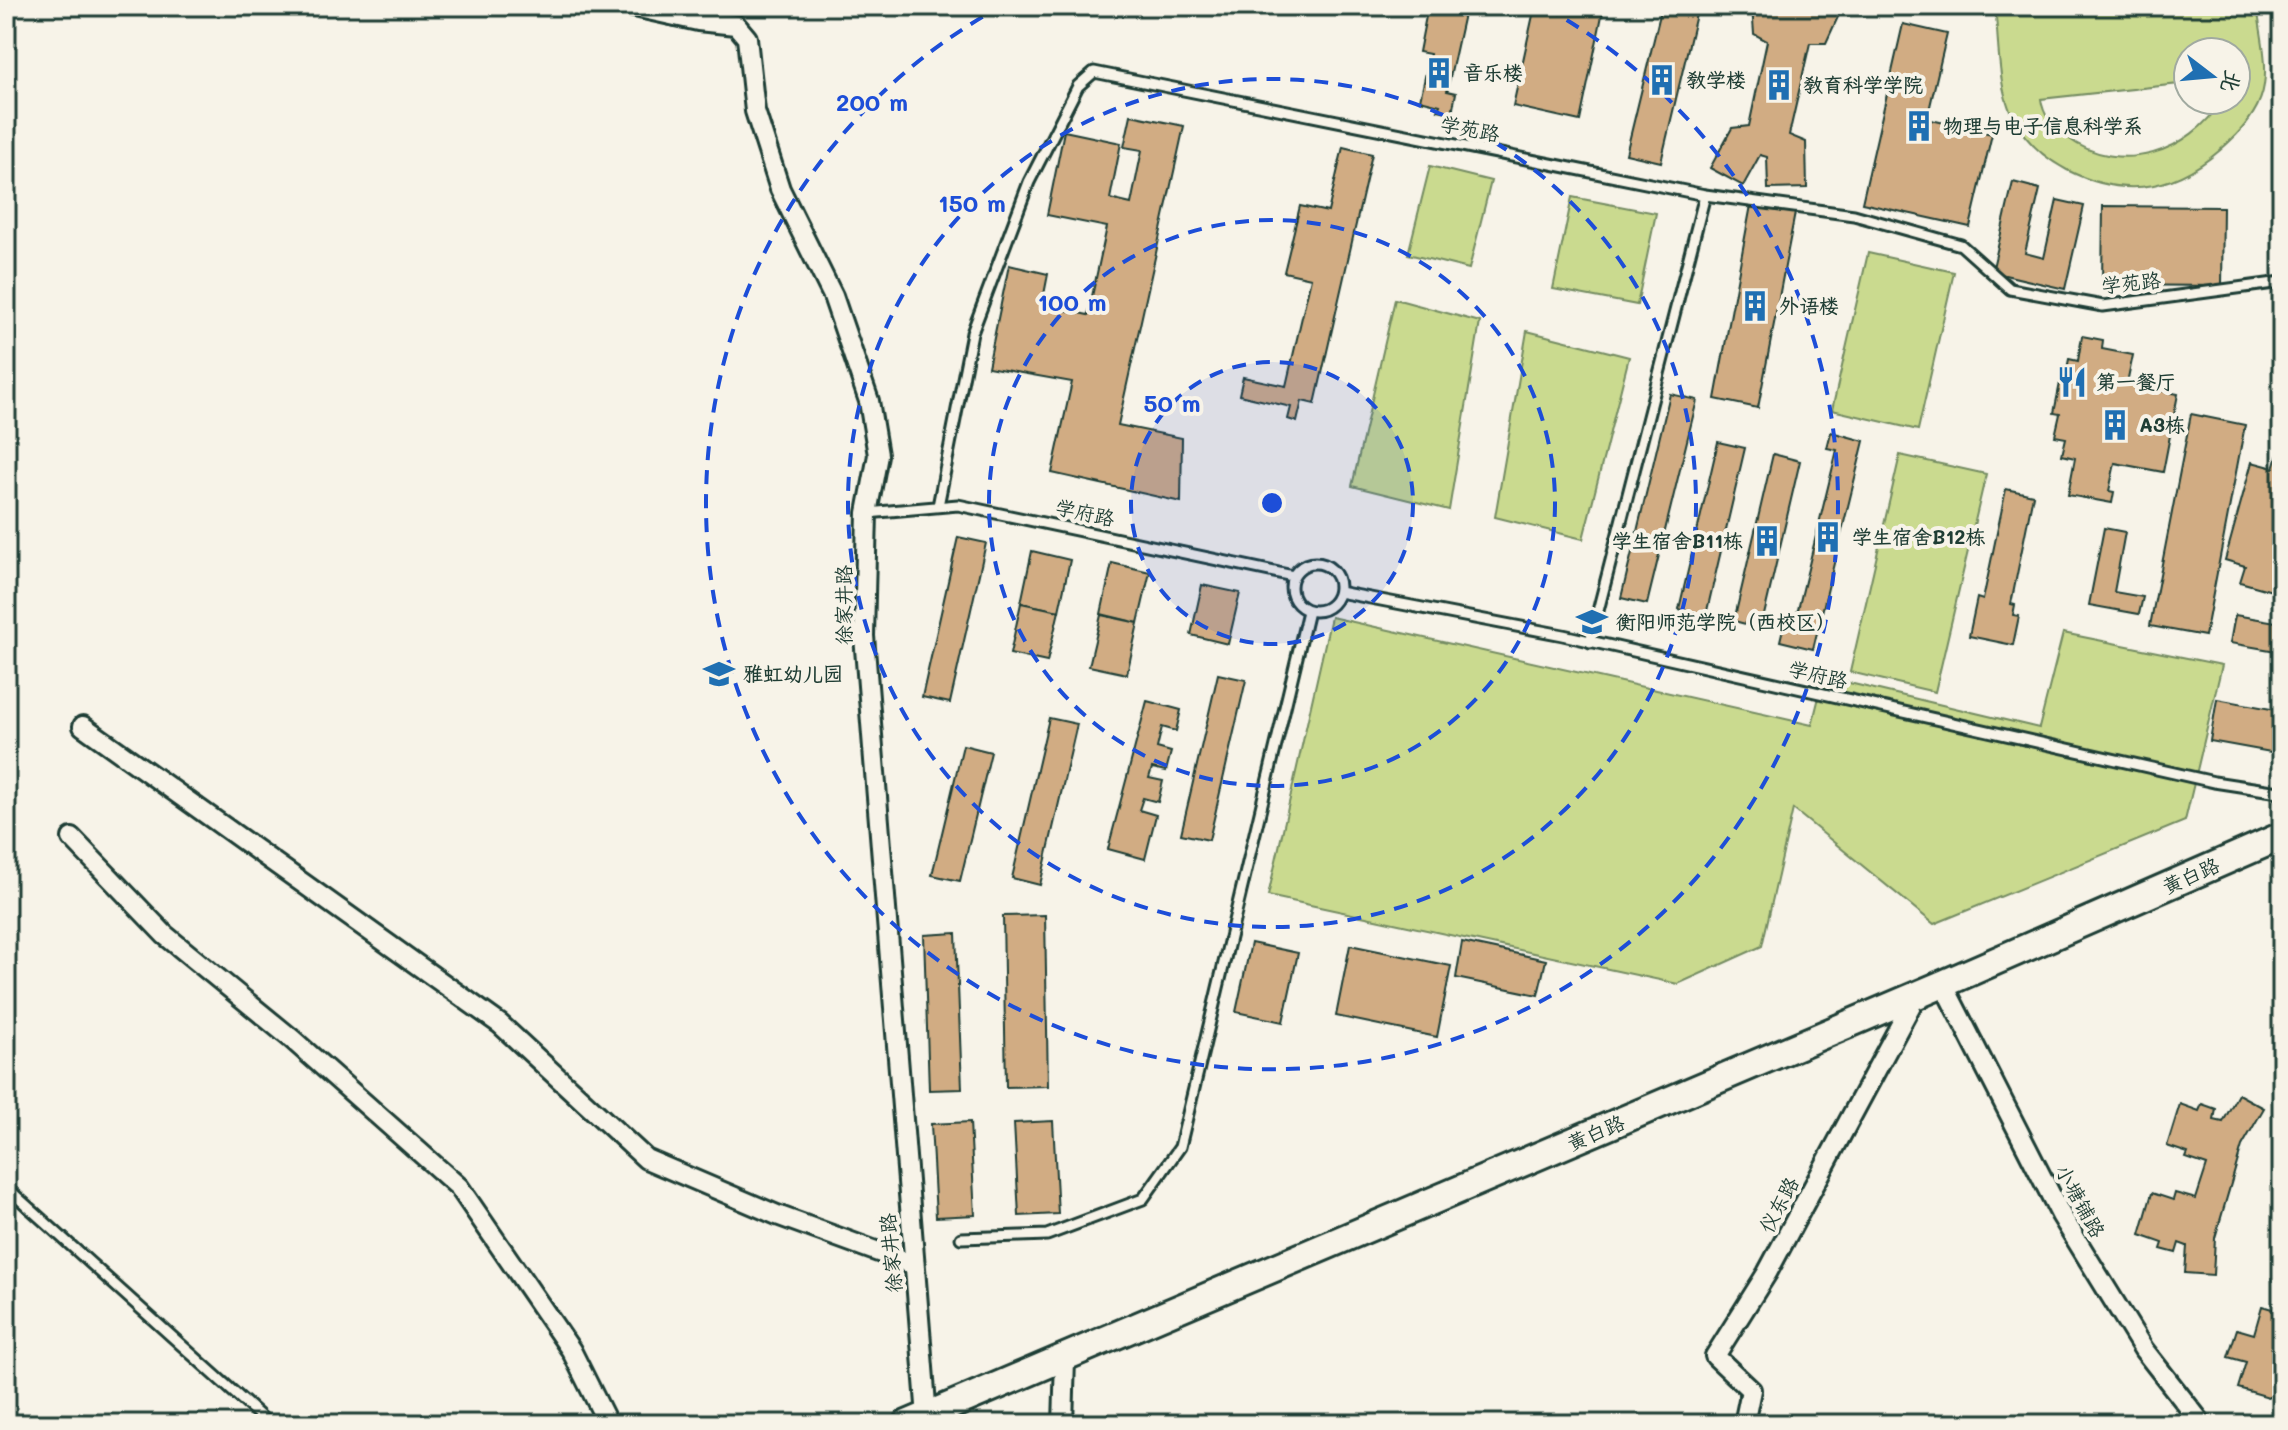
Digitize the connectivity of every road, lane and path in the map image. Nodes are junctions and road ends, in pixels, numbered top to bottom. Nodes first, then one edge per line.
1 (630, 6) edge
2 (1705, 195) junction
3 (2282, 282) edge
4 (938, 506) junction
5 (867, 513) junction
6 (1293, 576) junction
7 (1339, 592) junction
8 (1308, 611) junction
9 (1590, 642) junction
10 (83, 726) dead end
11 (2282, 801) edge
12 (2282, 836) edge
13 (72, 838) dead end
14 (1943, 984) junction
15 (1916, 996) junction
16 (6, 1187) edge
17 (961, 1238) dead end
18 (914, 1265) junction
19 (1065, 1359) junction
20 (917, 1420) edge
21 (269, 1424) edge
22 (608, 1424) edge
23 (1063, 1424) edge
24 (1744, 1424) edge
25 (2202, 1424) edge

1 - 5 street, 徐家井路
2 - 3 lane, 学苑路
2 - 4 lane, 学苑路
2 - 9 lane
4 - 5 lane, 学府路
4 - 6 lane, 学府路
5 - 18 street, 徐家井路
6 - 7 lane
6 - 8 lane
7 - 8 lane
7 - 9 lane, 学府路
8 - 17 lane
9 - 11 lane, 学府路
10 - 18 street
12 - 14 main road, 黄白路
13 - 22 street
14 - 15 main road, 黄白路
14 - 25 street, 小塘铺路
15 - 19 main road, 黄白路
15 - 24 street, 仪东路
16 - 21 lane
18 - 20 street, 徐家井路
19 - 20 main road, 黄白路
19 - 23 street

